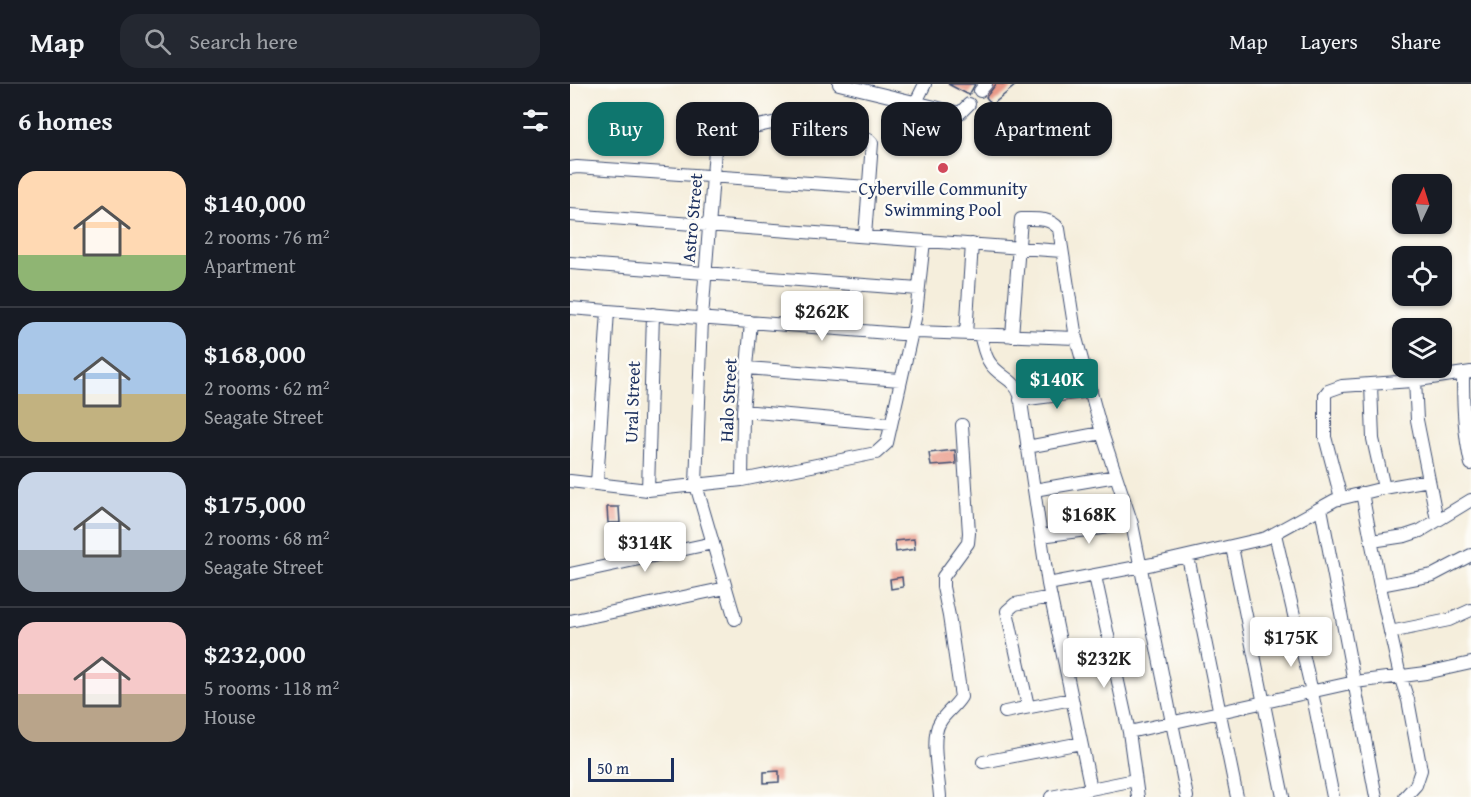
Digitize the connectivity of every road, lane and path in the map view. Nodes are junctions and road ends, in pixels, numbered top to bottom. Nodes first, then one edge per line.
1 (838, 84) edge
2 (925, 84) edge
3 (881, 89) edge
4 (916, 102) joint
5 (969, 104) dead end
6 (962, 111) edge
7 (570, 168) edge
8 (714, 176) junction
9 (868, 187) junction
10 (570, 215) edge
11 (708, 225) junction
12 (866, 236) junction
13 (924, 241) junction
14 (972, 244) junction
15 (1018, 248) junction
16 (1062, 251) junction
17 (570, 263) edge
18 (705, 273) junction
19 (918, 289) junction
20 (570, 308) edge
21 (608, 311) junction
22 (653, 314) junction
23 (702, 318) junction
24 (751, 322) junction
25 (910, 334) junction
26 (966, 334) junction
27 (980, 335) junction
28 (1012, 336) junction
29 (1076, 338) junction
30 (747, 368) junction
31 (1467, 373) edge
32 (900, 380) junction
33 (1415, 380) junction
34 (1371, 384) junction
35 (1090, 391) junction
36 (1020, 400) junction
37 (744, 411) junction
38 (890, 424) junction
39 (962, 425) dead end
40 (1102, 434) junction
41 (1027, 447) junction
42 (1471, 464) edge
43 (1116, 476) junction
44 (742, 480) junction
45 (1429, 480) junction
46 (570, 481) edge
47 (597, 483) junction
48 (696, 485) junction
49 (1384, 488) junction
50 (648, 490) junction
51 (1034, 490) junction
52 (1362, 493) junction
53 (1341, 498) junction
54 (1471, 500) edge
55 (1321, 508) junction
56 (1437, 520) junction
57 (1132, 524) junction
58 (1275, 534) junction
59 (1041, 536) junction
60 (1372, 541) junction
61 (713, 543) junction
62 (1232, 547) junction
63 (1471, 555) edge
64 (1188, 557) junction
65 (1142, 567) junction
66 (570, 574) edge
67 (1095, 576) junction
68 (1380, 585) junction
69 (726, 588) junction
70 (1049, 591) junction
71 (1471, 610) edge
72 (735, 619) dead end
73 (570, 621) edge
74 (1390, 632) junction
75 (1471, 663) edge
76 (1400, 676) junction
77 (1354, 682) junction
78 (1312, 692) junction
79 (1072, 699) junction
80 (1264, 703) junction
81 (1028, 706) junction
82 (1005, 712) dead end
83 (1220, 712) junction
84 (1172, 723) junction
85 (1129, 732) junction
86 (1081, 743) junction
87 (983, 762) dead end
88 (1135, 780) junction
89 (1091, 789) junction
90 (940, 797) edge
91 (1052, 797) edge
92 (1138, 797) edge
93 (1187, 797) edge
94 (1237, 797) edge
95 (1283, 797) edge
96 (1333, 797) edge
97 (1377, 797) edge
98 (1405, 797) edge

1 - 3 street
2 - 4 street
3 - 4 street
5 - 6 street
7 - 8 street
8 - 9 street
8 - 9 street, Astro Street
8 - 11 street, Astro Street
9 - 12 street, Astro Street
10 - 11 street
11 - 12 street
11 - 18 street, Astro Street
12 - 13 street
13 - 14 street
13 - 19 street
14 - 15 street
14 - 26 street
15 - 16 street
15 - 16 street
15 - 28 street
16 - 29 street
17 - 18 street
18 - 19 street
18 - 23 street, Astro Street
19 - 25 street
20 - 21 street
21 - 22 street
21 - 47 street
22 - 23 street
22 - 50 street, Ural Street
23 - 24 street
23 - 48 street, Astro Street
24 - 25 street
24 - 30 street, Halo Street
25 - 26 street
25 - 32 street
26 - 27 street
27 - 28 street
27 - 36 street
28 - 29 street
29 - 35 street
30 - 32 street
30 - 37 street, Halo Street
31 - 33 street
31 - 42 street
32 - 38 street
33 - 34 street
33 - 45 street
34 - 49 street
34 - 53 street
35 - 36 street
35 - 40 street
36 - 41 street
37 - 38 street
37 - 44 street, Halo Street
38 - 44 street
39 - 90 street
40 - 41 street
40 - 43 street
41 - 51 street
43 - 51 street
43 - 57 street
44 - 48 street
45 - 49 street
45 - 56 street
46 - 47 street
47 - 50 street
48 - 50 street
48 - 61 street, Astro Street
49 - 52 street
51 - 59 street
52 - 53 street
52 - 60 street
53 - 55 street
54 - 56 street
55 - 58 street
55 - 77 street
56 - 60 street
57 - 59 street
57 - 65 street
58 - 62 street
58 - 78 street
59 - 70 street
60 - 68 street
61 - 66 street
61 - 69 street, Astro Street
62 - 64 street
62 - 80 street
63 - 68 street
64 - 65 street
64 - 83 street
65 - 67 street
65 - 84 street
67 - 70 street
67 - 85 street
68 - 74 street
69 - 72 street, Astro Street
69 - 73 street
70 - 79 street
70 - 81 street
71 - 74 street
74 - 76 street
75 - 76 street
76 - 77 street
76 - 98 street
77 - 78 street
77 - 97 street
78 - 80 street
78 - 96 street
79 - 81 street
79 - 86 street
80 - 83 street
80 - 95 street
81 - 82 street
83 - 84 street
83 - 94 street
84 - 85 street
84 - 93 street
85 - 88 street
86 - 87 street
86 - 89 street
88 - 89 street
88 - 92 street
89 - 91 street

